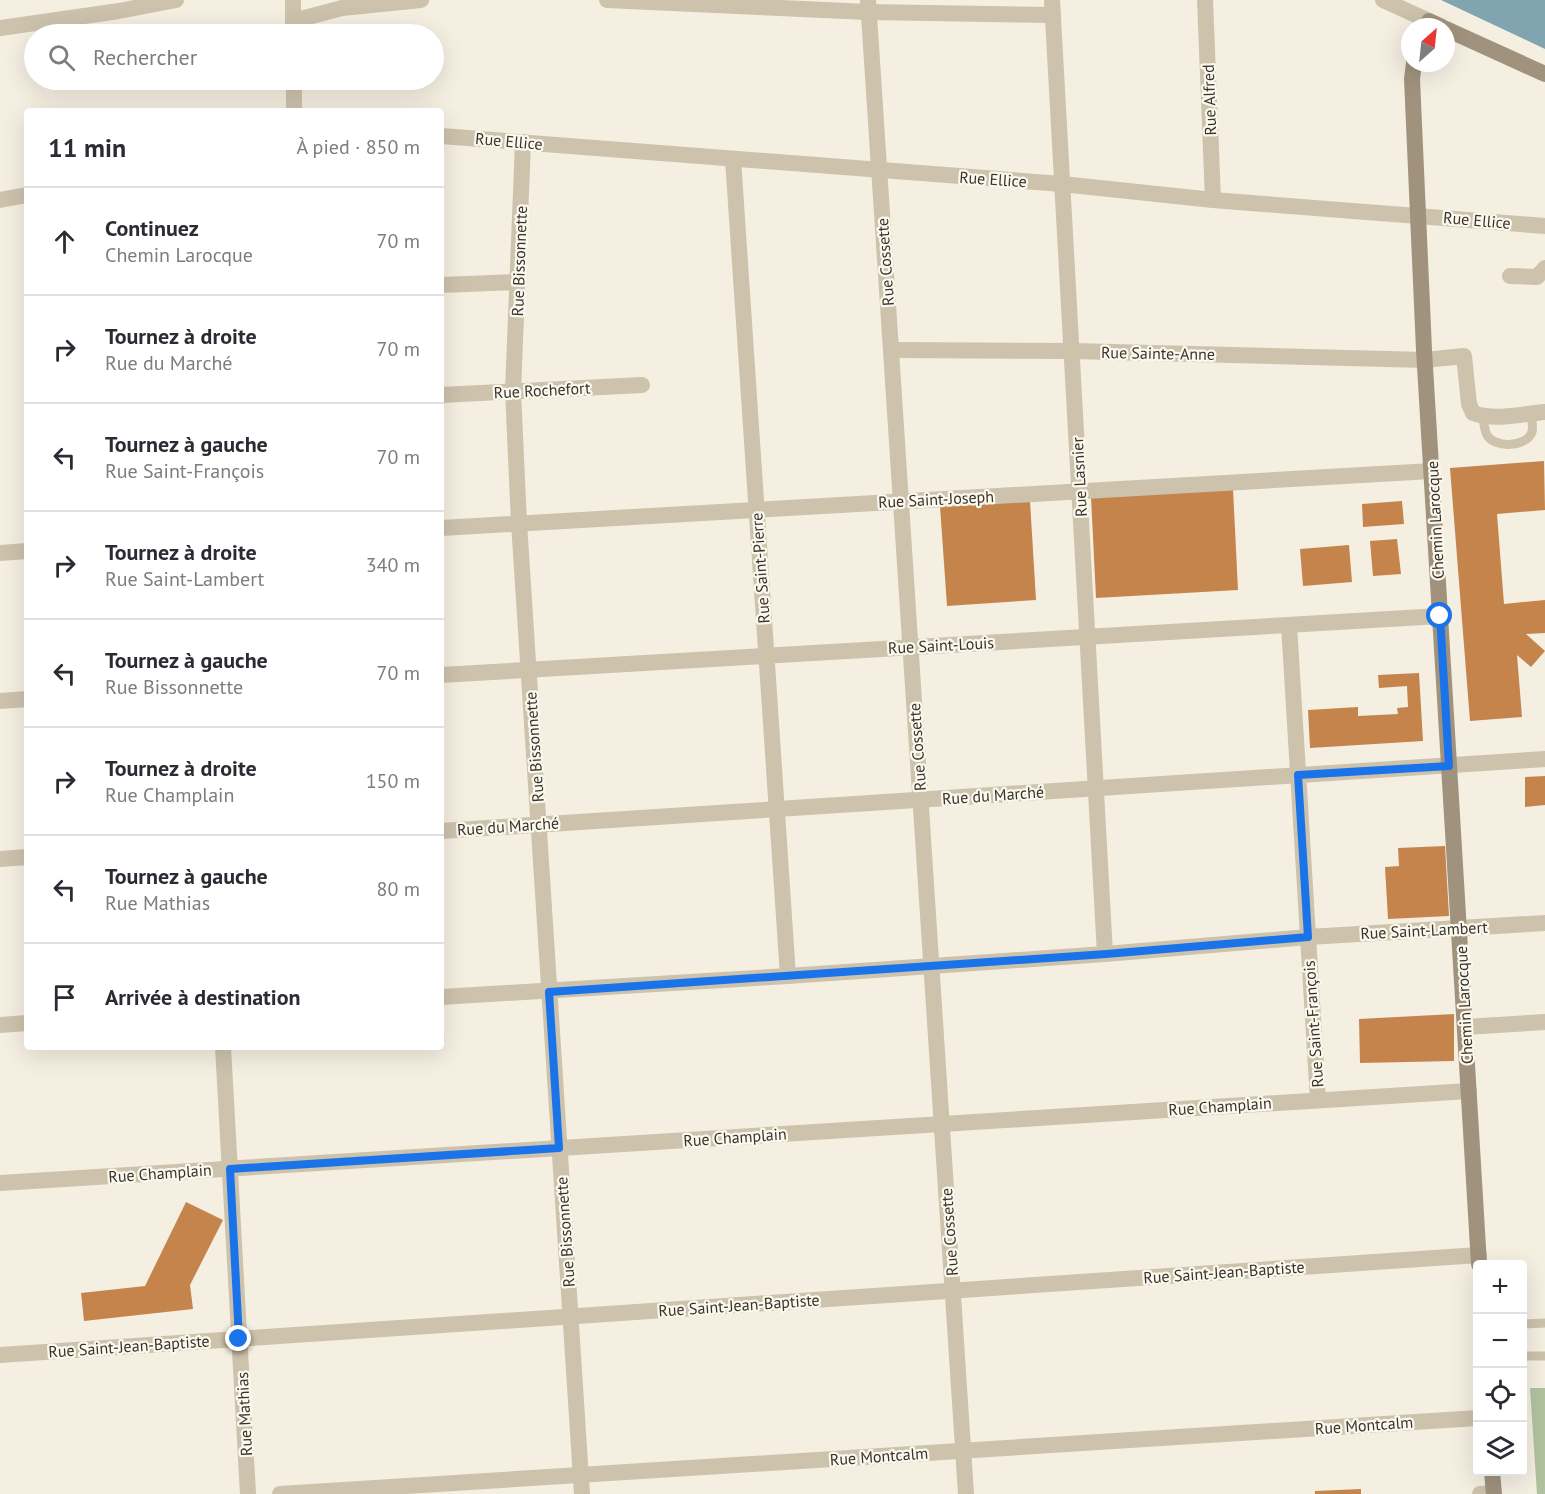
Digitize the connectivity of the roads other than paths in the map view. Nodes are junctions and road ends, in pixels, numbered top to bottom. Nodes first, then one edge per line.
1 (176, 0) edge
2 (293, 0) edge
3 (422, 0) edge
4 (607, 0) edge
5 (1204, 0) edge
6 (1383, 0) edge
7 (868, 6) edge
8 (1052, 8) edge
9 (1419, 18) edge
10 (28, 24) edge
11 (293, 24) edge
12 (303, 24) edge
13 (24, 25) edge
14 (0, 28) edge
15 (1455, 33) edge
16 (1413, 72) edge
17 (1545, 74) edge
18 (294, 90) edge
19 (294, 108) edge
20 (444, 136) edge
21 (523, 142) junction
22 (733, 159) junction
23 (879, 170) junction
24 (1062, 184) junction
25 (24, 196) edge
26 (0, 200) edge
27 (1213, 200) junction
28 (1419, 216) junction
29 (1545, 226) edge
30 (1545, 268) edge
31 (1510, 276) dead end
32 (519, 282) junction
33 (444, 285) edge
34 (891, 350) junction
35 (1072, 351) junction
36 (1425, 360) junction
37 (642, 385) dead end
38 (513, 391) junction
39 (444, 394) edge
40 (1538, 413) edge
41 (1483, 416) junction
42 (1432, 471) junction
43 (1079, 491) junction
44 (901, 501) junction
45 (756, 509) junction
46 (519, 523) junction
47 (444, 528) edge
48 (24, 551) edge
49 (0, 553) edge
50 (1440, 616) junction
51 (1289, 625) junction
52 (1088, 637) junction
53 (910, 647) junction
54 (766, 656) junction
55 (529, 670) junction
56 (444, 675) edge
57 (24, 699) edge
58 (0, 701) edge
59 (1545, 759) edge
60 (1449, 766) junction
61 (1298, 775) junction
62 (1096, 788) junction
63 (921, 800) junction
64 (777, 809) junction
65 (538, 824) junction
66 (444, 831) edge
67 (24, 857) edge
68 (0, 859) edge
69 (1545, 922) edge
70 (1459, 928) junction
71 (1308, 937) junction
72 (1106, 954) junction
73 (932, 966) junction
74 (789, 976) junction
75 (549, 992) junction
76 (444, 997) edge
77 (1545, 1022) edge
78 (24, 1023) edge
79 (0, 1025) edge
80 (1465, 1027) junction
81 (223, 1050) edge
82 (1469, 1091) junction
83 (1318, 1100) junction
84 (942, 1124) junction
85 (559, 1148) junction
86 (230, 1169) junction
87 (0, 1184) edge
88 (1473, 1260) edge
89 (1479, 1260) edge
90 (953, 1290) junction
91 (570, 1316) junction
92 (1545, 1323) edge
93 (1527, 1324) edge
94 (239, 1339) junction
95 (0, 1355) edge
96 (1527, 1356) edge
97 (1545, 1356) edge
98 (1473, 1418) edge
99 (964, 1451) junction
100 (580, 1475) junction
101 (1491, 1476) edge
102 (248, 1494) edge
103 (280, 1494) edge
104 (582, 1494) edge
105 (966, 1494) edge
106 (1489, 1494) edge

1 - 10 street
2 - 11 street
3 - 12 street
4 - 7 street
5 - 27 street, Rue Alfred
6 - 9 street
7 - 8 street
7 - 23 street, Rue Cossette
8 - 24 street, Rue Lasnier
13 - 14 street
15 - 17 main road
16 - 28 main road, Chemin Larocque
18 - 19 street
20 - 21 street, Rue Ellice
21 - 22 street, Rue Ellice
21 - 32 street, Rue Bissonnette
22 - 23 street, Rue Ellice
22 - 45 street, Rue Saint-Pierre
23 - 24 street, Rue Ellice
23 - 34 street, Rue Cossette
24 - 27 street, Rue Ellice
24 - 35 street, Rue Lasnier
25 - 26 street
27 - 28 street, Rue Ellice
28 - 29 street, Rue Ellice
28 - 36 main road, Chemin Larocque
30 - 31 street
32 - 33 street
32 - 38 street, Rue Bissonnette
34 - 35 street, Rue Sainte-Anne
34 - 44 street, Rue Cossette
35 - 36 street, Rue Sainte-Anne
35 - 43 street, Rue Lasnier
36 - 41 street, Rue Sainte-Anne
36 - 42 main road, Chemin Larocque
37 - 38 street, Rue Rochefort
38 - 39 street, Rue Rochefort
38 - 46 street, Rue Bissonnette
40 - 41 street
40 - 41 lane
42 - 43 street, Rue Saint-Joseph
42 - 50 main road, Chemin Larocque
43 - 44 street, Rue Saint-Joseph
43 - 52 street, Rue Lasnier
44 - 45 street, Rue Saint-Joseph
44 - 53 street, Rue Cossette
45 - 46 street, Rue Saint-Joseph
45 - 54 street, Rue Saint-Pierre
46 - 47 street, Rue Saint-Joseph
46 - 55 street, Rue Bissonnette
48 - 49 street
50 - 51 street, Rue Saint-Louis
50 - 60 main road, Chemin Larocque
51 - 52 street, Rue Saint-Louis
51 - 61 street, Rue Saint-François
52 - 53 street, Rue Saint-Louis
52 - 62 street, Rue Lasnier
53 - 54 street, Rue Saint-Louis
53 - 63 street, Rue Cossette
54 - 55 street, Rue Saint-Louis
54 - 64 street, Rue Saint-Pierre
55 - 56 street, Rue Saint-Louis
55 - 65 street, Rue Bissonnette
57 - 58 street
59 - 60 street, Rue du Marché
60 - 61 street, Rue du Marché
60 - 70 main road, Chemin Larocque
61 - 62 street, Rue du Marché
61 - 71 street, Rue Saint-François
62 - 63 street, Rue du Marché
62 - 72 street, Rue Lasnier
63 - 64 street, Rue du Marché
63 - 73 street, Rue Cossette
64 - 65 street, Rue du Marché
64 - 74 street, Rue Saint-Pierre
65 - 66 street, Rue du Marché
65 - 75 street, Rue Bissonnette
67 - 68 street
69 - 70 street, Rue Saint-Lambert
70 - 71 street, Rue Saint-Lambert
70 - 80 main road, Chemin Larocque
71 - 72 street, Rue Saint-Lambert
71 - 83 street, Rue Saint-François
72 - 73 street, Rue Saint-Lambert
73 - 74 street, Rue Saint-Lambert
73 - 84 street, Rue Cossette
74 - 75 street, Rue Saint-Lambert
75 - 76 street, Rue Saint-Lambert
75 - 85 street, Rue Bissonnette
77 - 80 street
78 - 79 street
80 - 82 main road, Chemin Larocque
81 - 86 street, Rue Mathias
82 - 83 street, Rue Champlain
82 - 89 main road, Chemin Larocque
83 - 84 street, Rue Champlain
84 - 85 street, Rue Champlain
84 - 90 street, Rue Cossette
85 - 86 street, Rue Champlain
85 - 91 street, Rue Bissonnette
86 - 87 street, Rue Champlain
86 - 94 street, Rue Mathias
88 - 90 street, Rue Saint-Jean-Baptiste
90 - 91 street, Rue Saint-Jean-Baptiste
90 - 99 street, Rue Cossette
91 - 94 street, Rue Saint-Jean-Baptiste
91 - 100 street, Rue Bissonnette
92 - 93 lane
94 - 95 street, Rue Saint-Jean-Baptiste
94 - 102 street, Rue Mathias
96 - 97 lane
98 - 99 street, Rue Montcalm
99 - 100 street, Rue Montcalm
99 - 105 street, Rue Cossette
100 - 103 street, Rue Montcalm
100 - 104 street, Rue Bissonnette
101 - 106 main road

